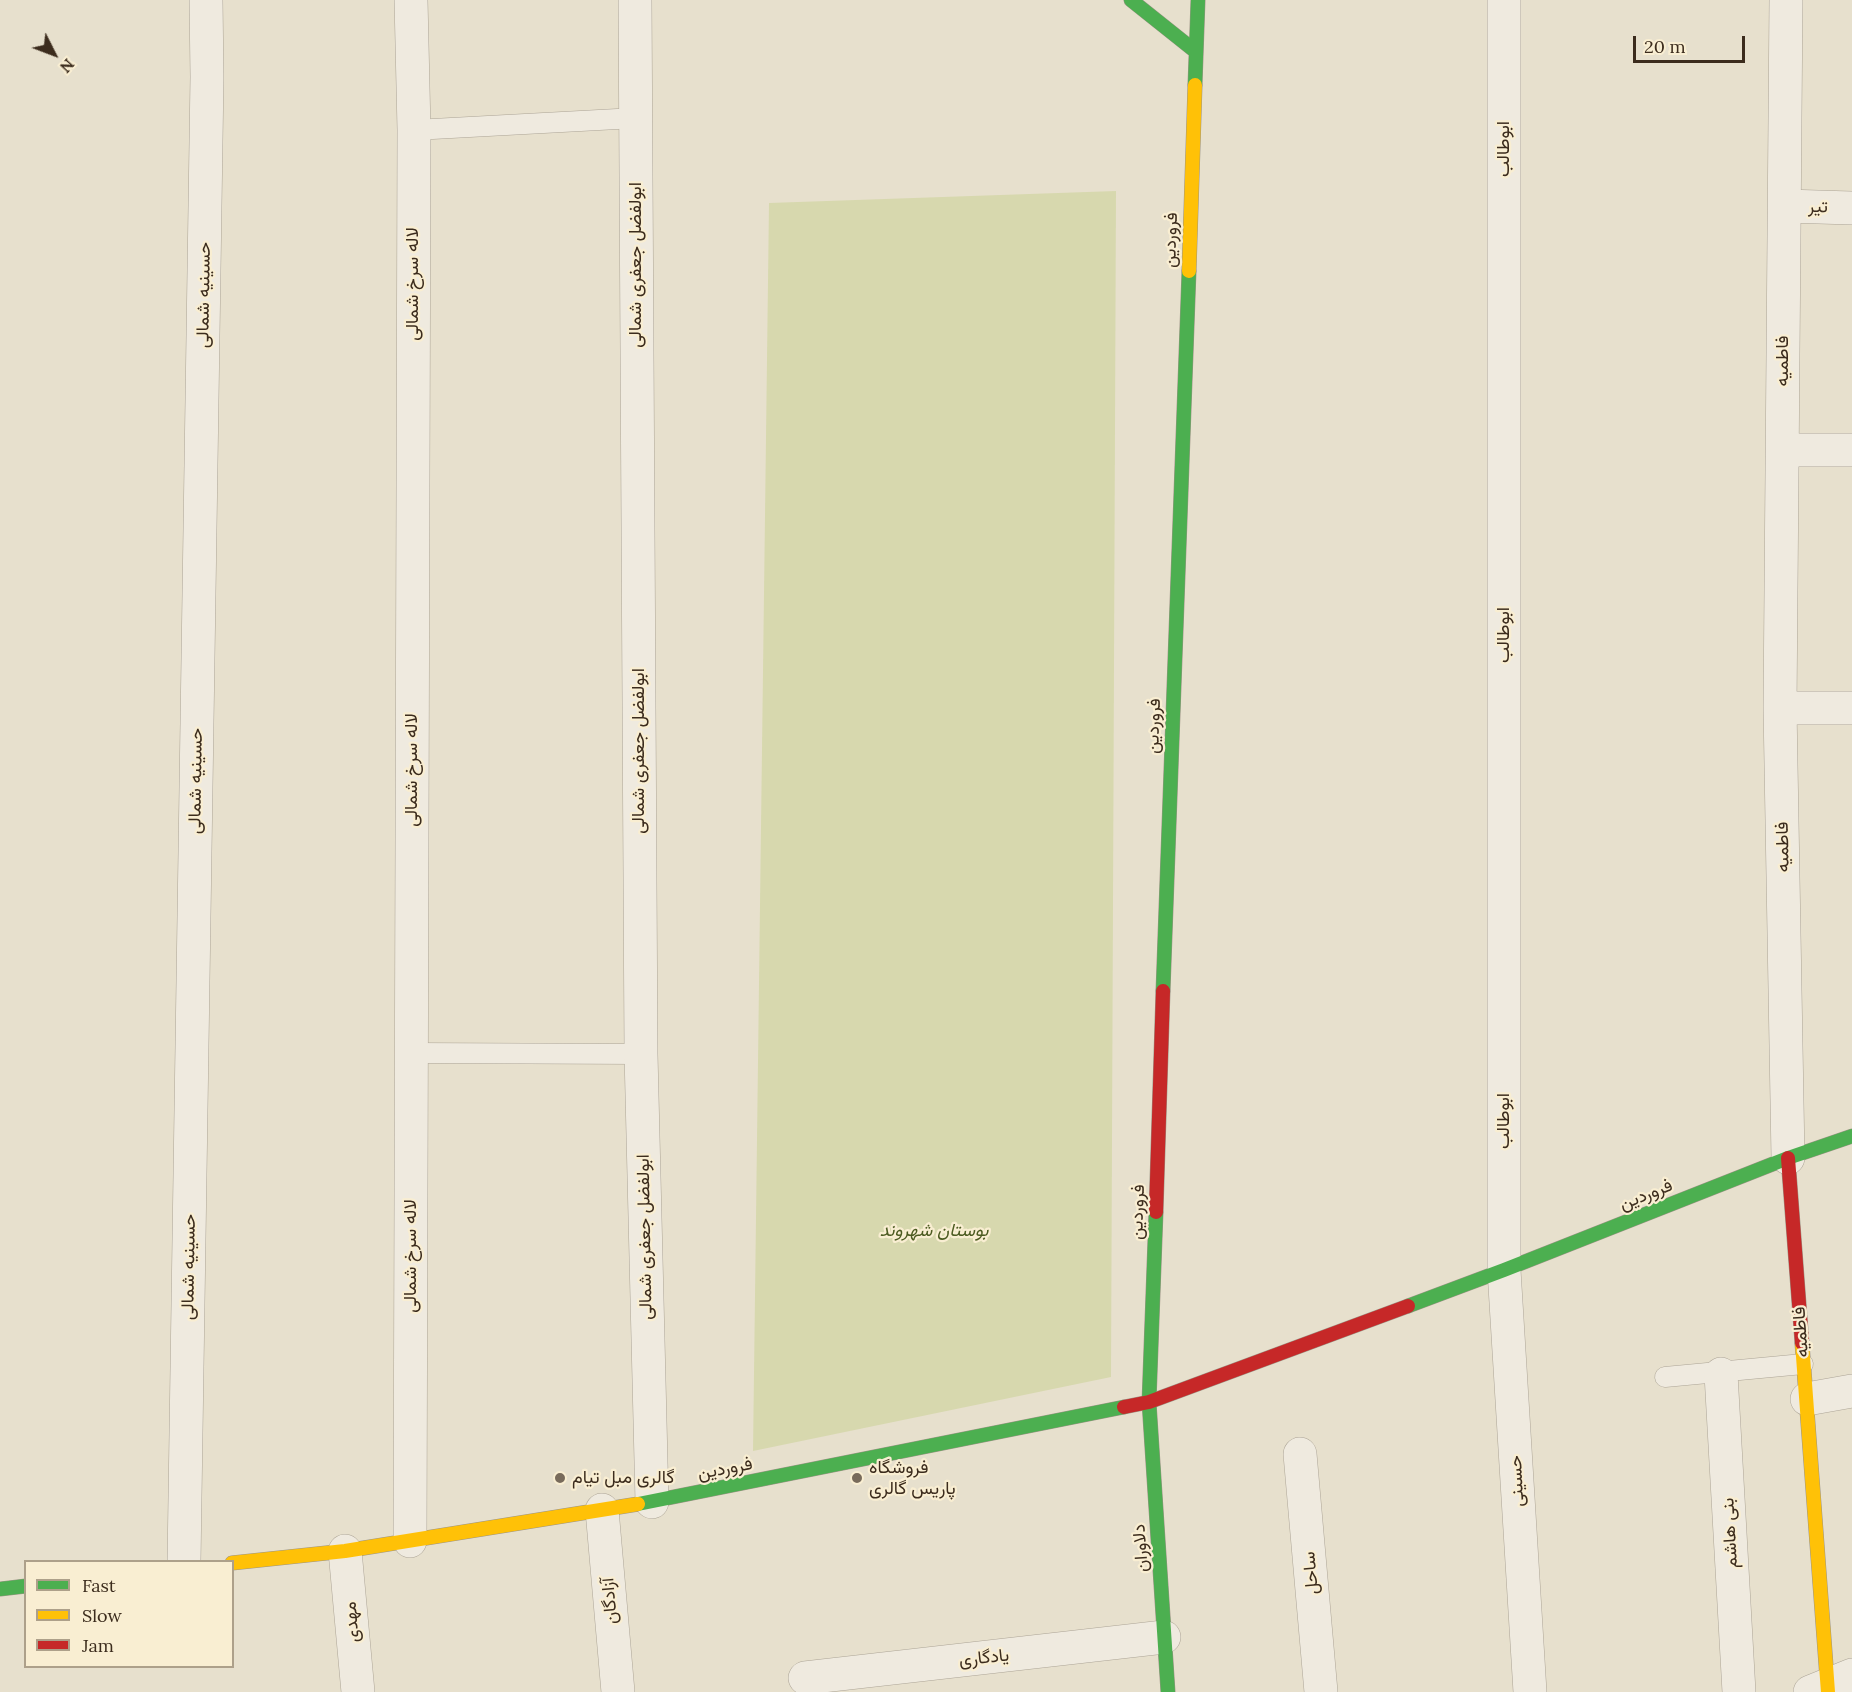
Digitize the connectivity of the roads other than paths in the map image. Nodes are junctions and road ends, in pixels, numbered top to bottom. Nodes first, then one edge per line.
1 (206, 0) edge
2 (411, 0) edge
3 (635, 0) edge
4 (1131, 0) edge
5 (1198, 0) edge
6 (1504, 0) edge
7 (1786, 0) edge
8 (1196, 51) junction
9 (636, 118) junction
10 (414, 130) junction
11 (1785, 206) junction
12 (1852, 208) edge
13 (1783, 450) junction
14 (1852, 450) edge
15 (1780, 708) junction
16 (1852, 708) edge
17 (412, 1053) junction
18 (641, 1054) junction
19 (1852, 1136) edge
20 (1788, 1158) junction
21 (1504, 1270) junction
22 (1803, 1364) junction
23 (1721, 1374) junction
24 (1665, 1377) dead end
25 (1852, 1391) edge
26 (1807, 1400) junction
27 (1149, 1402) junction
28 (1300, 1454) dead end
29 (652, 1502) junction
30 (602, 1510) junction
31 (410, 1541) junction
32 (345, 1551) junction
33 (184, 1560) edge
34 (234, 1563) edge
35 (24, 1586) edge
36 (0, 1589) edge
37 (1164, 1637) junction
38 (805, 1678) dead end
39 (1829, 1686) edge
40 (358, 1692) edge
41 (618, 1692) edge
42 (1168, 1692) edge
43 (1321, 1692) edge
44 (1530, 1692) edge
45 (1739, 1692) edge

1 - 33 street, حسینیه شمالی
2 - 10 street, لاله سرخ شمالی
3 - 9 street, ابولفضل جعفری شمالی
4 - 8 street
5 - 8 street, فروردین
6 - 21 street, ابوطالب
7 - 11 street, فاطمیه
8 - 27 street, فروردین
9 - 10 lane
9 - 18 street, ابولفضل جعفری شمالی
10 - 17 street, لاله سرخ شمالی
11 - 12 street, تیر
11 - 13 street, فاطمیه
13 - 14 street
13 - 15 street, فاطمیه
15 - 16 street
15 - 20 street, فاطمیه
17 - 18 lane
17 - 31 street, لاله سرخ شمالی
18 - 29 street, ابولفضل جعفری شمالی
19 - 20 street, فروردین
20 - 21 street, فروردین
20 - 22 street, فاطمیه
21 - 27 street, فروردین
21 - 44 street, حسینی
22 - 23 lane
22 - 26 street, فاطمیه
23 - 24 lane
23 - 45 street, بنی هاشم
25 - 26 street
26 - 39 street, فاطمیه
27 - 29 street, فروردین
27 - 37 street, دلاوران
28 - 43 street, ساحل
29 - 30 street, فروردین
30 - 31 street, فروردین
30 - 41 street, آزادگان
31 - 32 street, فروردین
32 - 34 street, فروردین
32 - 40 street, مهدی
35 - 36 street
37 - 38 street, یادگاری
37 - 42 street, دلاوران

